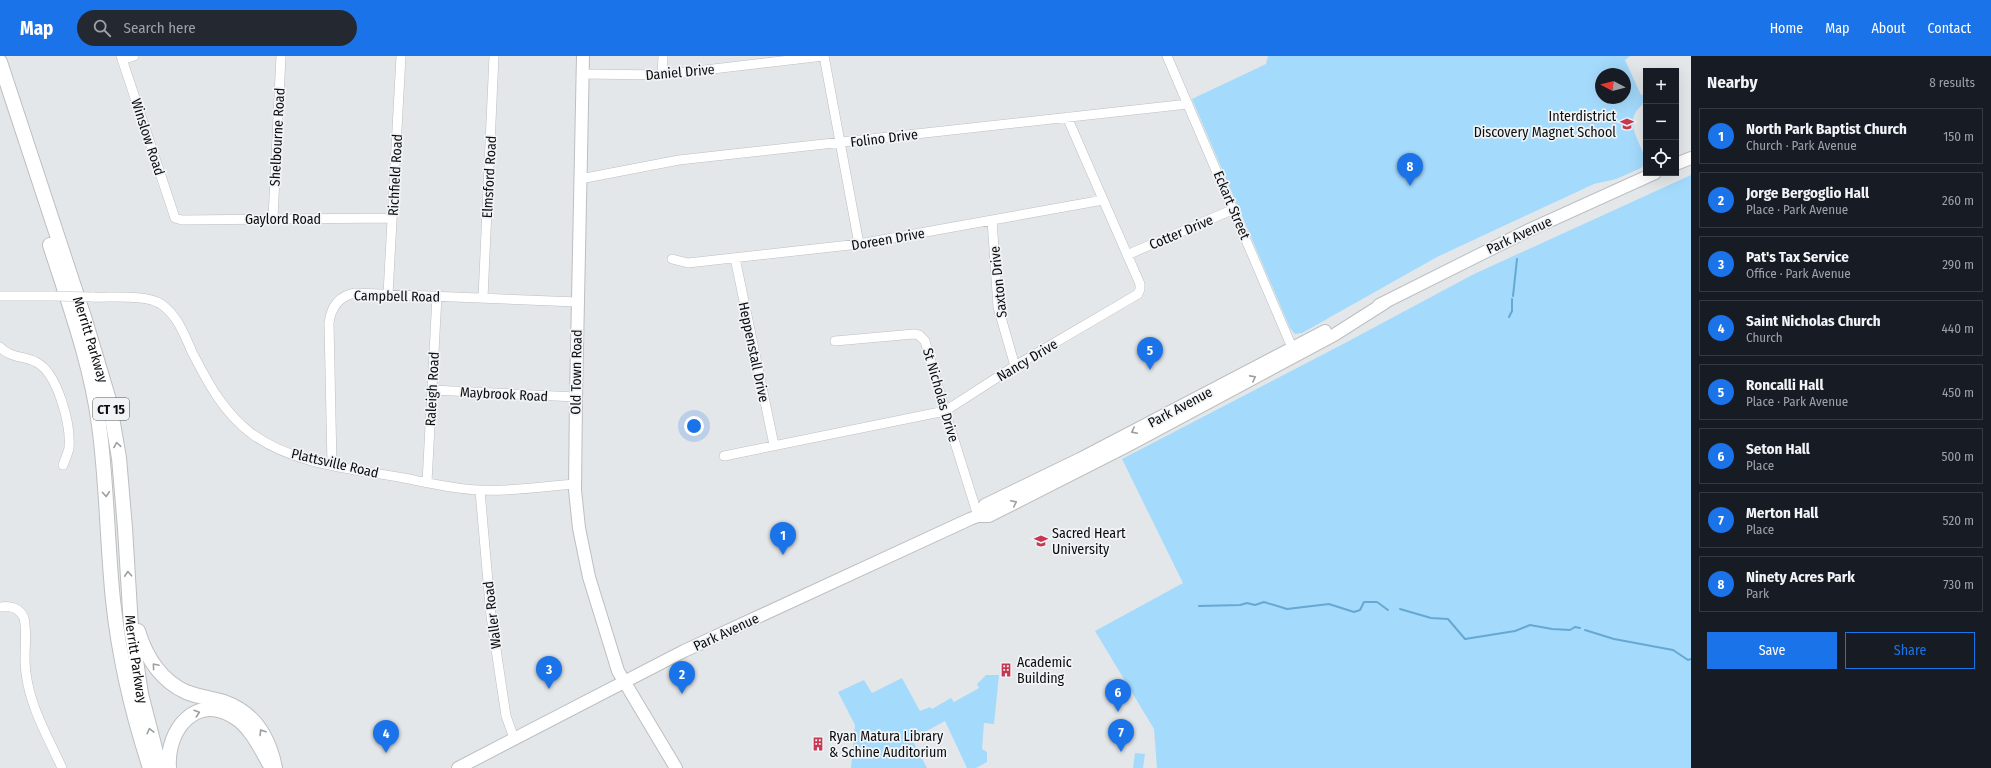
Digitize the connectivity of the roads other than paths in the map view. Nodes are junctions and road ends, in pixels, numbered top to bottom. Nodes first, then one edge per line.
1 (134, 56) edge
2 (281, 56) edge
3 (400, 56) edge
4 (494, 56) edge
5 (583, 56) edge
6 (662, 56) edge
7 (824, 56) edge
8 (1167, 56) edge
9 (122, 58) edge
10 (0, 62) edge
11 (582, 74) junction
12 (662, 75) junction
13 (0, 92) edge
14 (1188, 104) junction
15 (1067, 117) junction
16 (841, 142) junction
17 (1691, 158) edge
18 (1679, 163) edge
19 (1648, 176) edge
20 (580, 179) junction
21 (1102, 200) junction
22 (1234, 209) junction
23 (175, 218) joint
24 (273, 218) junction
25 (392, 218) junction
26 (992, 220) junction
27 (859, 244) junction
28 (1127, 256) junction
29 (735, 258) junction
30 (672, 259) dead end
31 (388, 294) junction
32 (0, 296) edge
33 (437, 296) junction
34 (483, 298) junction
35 (577, 302) junction
36 (835, 341) dead end
37 (0, 347) edge
38 (1294, 351) junction
39 (1015, 366) junction
40 (432, 390) junction
41 (576, 397) junction
42 (945, 411) junction
43 (774, 446) junction
44 (724, 456) dead end
45 (63, 465) dead end
46 (332, 465) junction
47 (427, 482) junction
48 (575, 484) junction
49 (480, 491) junction
50 (978, 516) junction
51 (129, 596) junction
52 (0, 607) edge
53 (624, 681) junction
54 (136, 724) junction
55 (514, 738) junction
56 (62, 768) edge
57 (145, 768) edge
58 (150, 768) edge
59 (160, 768) edge
60 (169, 768) edge
61 (271, 768) edge
62 (275, 768) edge
63 (458, 768) edge
64 (676, 768) edge

1 - 9 street
2 - 24 street, Shelbourne Road
3 - 25 street, Richfield Road
4 - 34 street, Elmsford Road
5 - 11 main road, Old Town Road
6 - 12 street
7 - 12 street, Daniel Drive
7 - 16 street
8 - 14 street, Eckart Street
9 - 23 street, Winslow Road
51 -> 10 highway, Merritt Parkway / CT 15
11 - 12 street, Daniel Drive
11 - 20 main road, Old Town Road
13 -> 54 highway, Merritt Parkway / CT 15
14 - 15 street, Folino Drive
14 - 22 street, Eckart Street
15 - 16 street, Folino Drive
15 - 21 street, Nancy Drive
16 - 20 street, Folino Drive
16 - 27 street
17 - 18 main road
19 - 38 main road, Park Avenue
20 - 35 main road, Old Town Road
21 - 26 street, Doreen Drive
21 - 28 street, Nancy Drive
22 - 28 street, Cotter Drive
22 - 38 street, Eckart Street
23 - 24 street, Gaylord Road
24 - 25 street, Gaylord Road
25 - 31 street, Richfield Road
26 - 27 street, Doreen Drive
26 - 39 street, Saxton Drive
27 - 29 street, Doreen Drive
28 - 39 street, Nancy Drive
29 - 30 street, Doreen Drive
29 - 43 street, Heppenstall Drive
31 - 33 street, Campbell Road
31 - 46 street, Campbell Road
32 - 46 street, Plattsville Road, bridge
33 - 34 street, Campbell Road
33 - 40 street, Raleigh Road
34 - 35 street, Campbell Road
35 - 41 main road, Old Town Road
36 - 42 street, St Nicholas Drive
37 - 45 street
38 - 50 main road, Park Avenue
39 - 42 street, Nancy Drive
40 - 41 street, Maybrook Road
40 - 47 street, Raleigh Road
41 - 48 main road, Old Town Road
42 - 43 street, Nancy Drive
42 - 50 street, St Nicholas Drive
43 - 44 street, Nancy Drive
46 - 47 street, Plattsville Road
47 - 49 street, Plattsville Road
48 - 49 street, Plattsville Road
48 - 53 main road, Old Town Road
49 - 55 street, Waller Road
50 - 53 main road, Park Avenue
59 -> 51 highway, Merritt Parkway / CT 15
62 -> 51 highway
52 - 56 street
53 - 55 main road, Park Avenue
53 - 64 main road, Old Town Road
54 - 57 highway
54 - 58 highway, Merritt Parkway / CT 15
55 - 63 main road, Park Avenue
60 -> 61 highway

